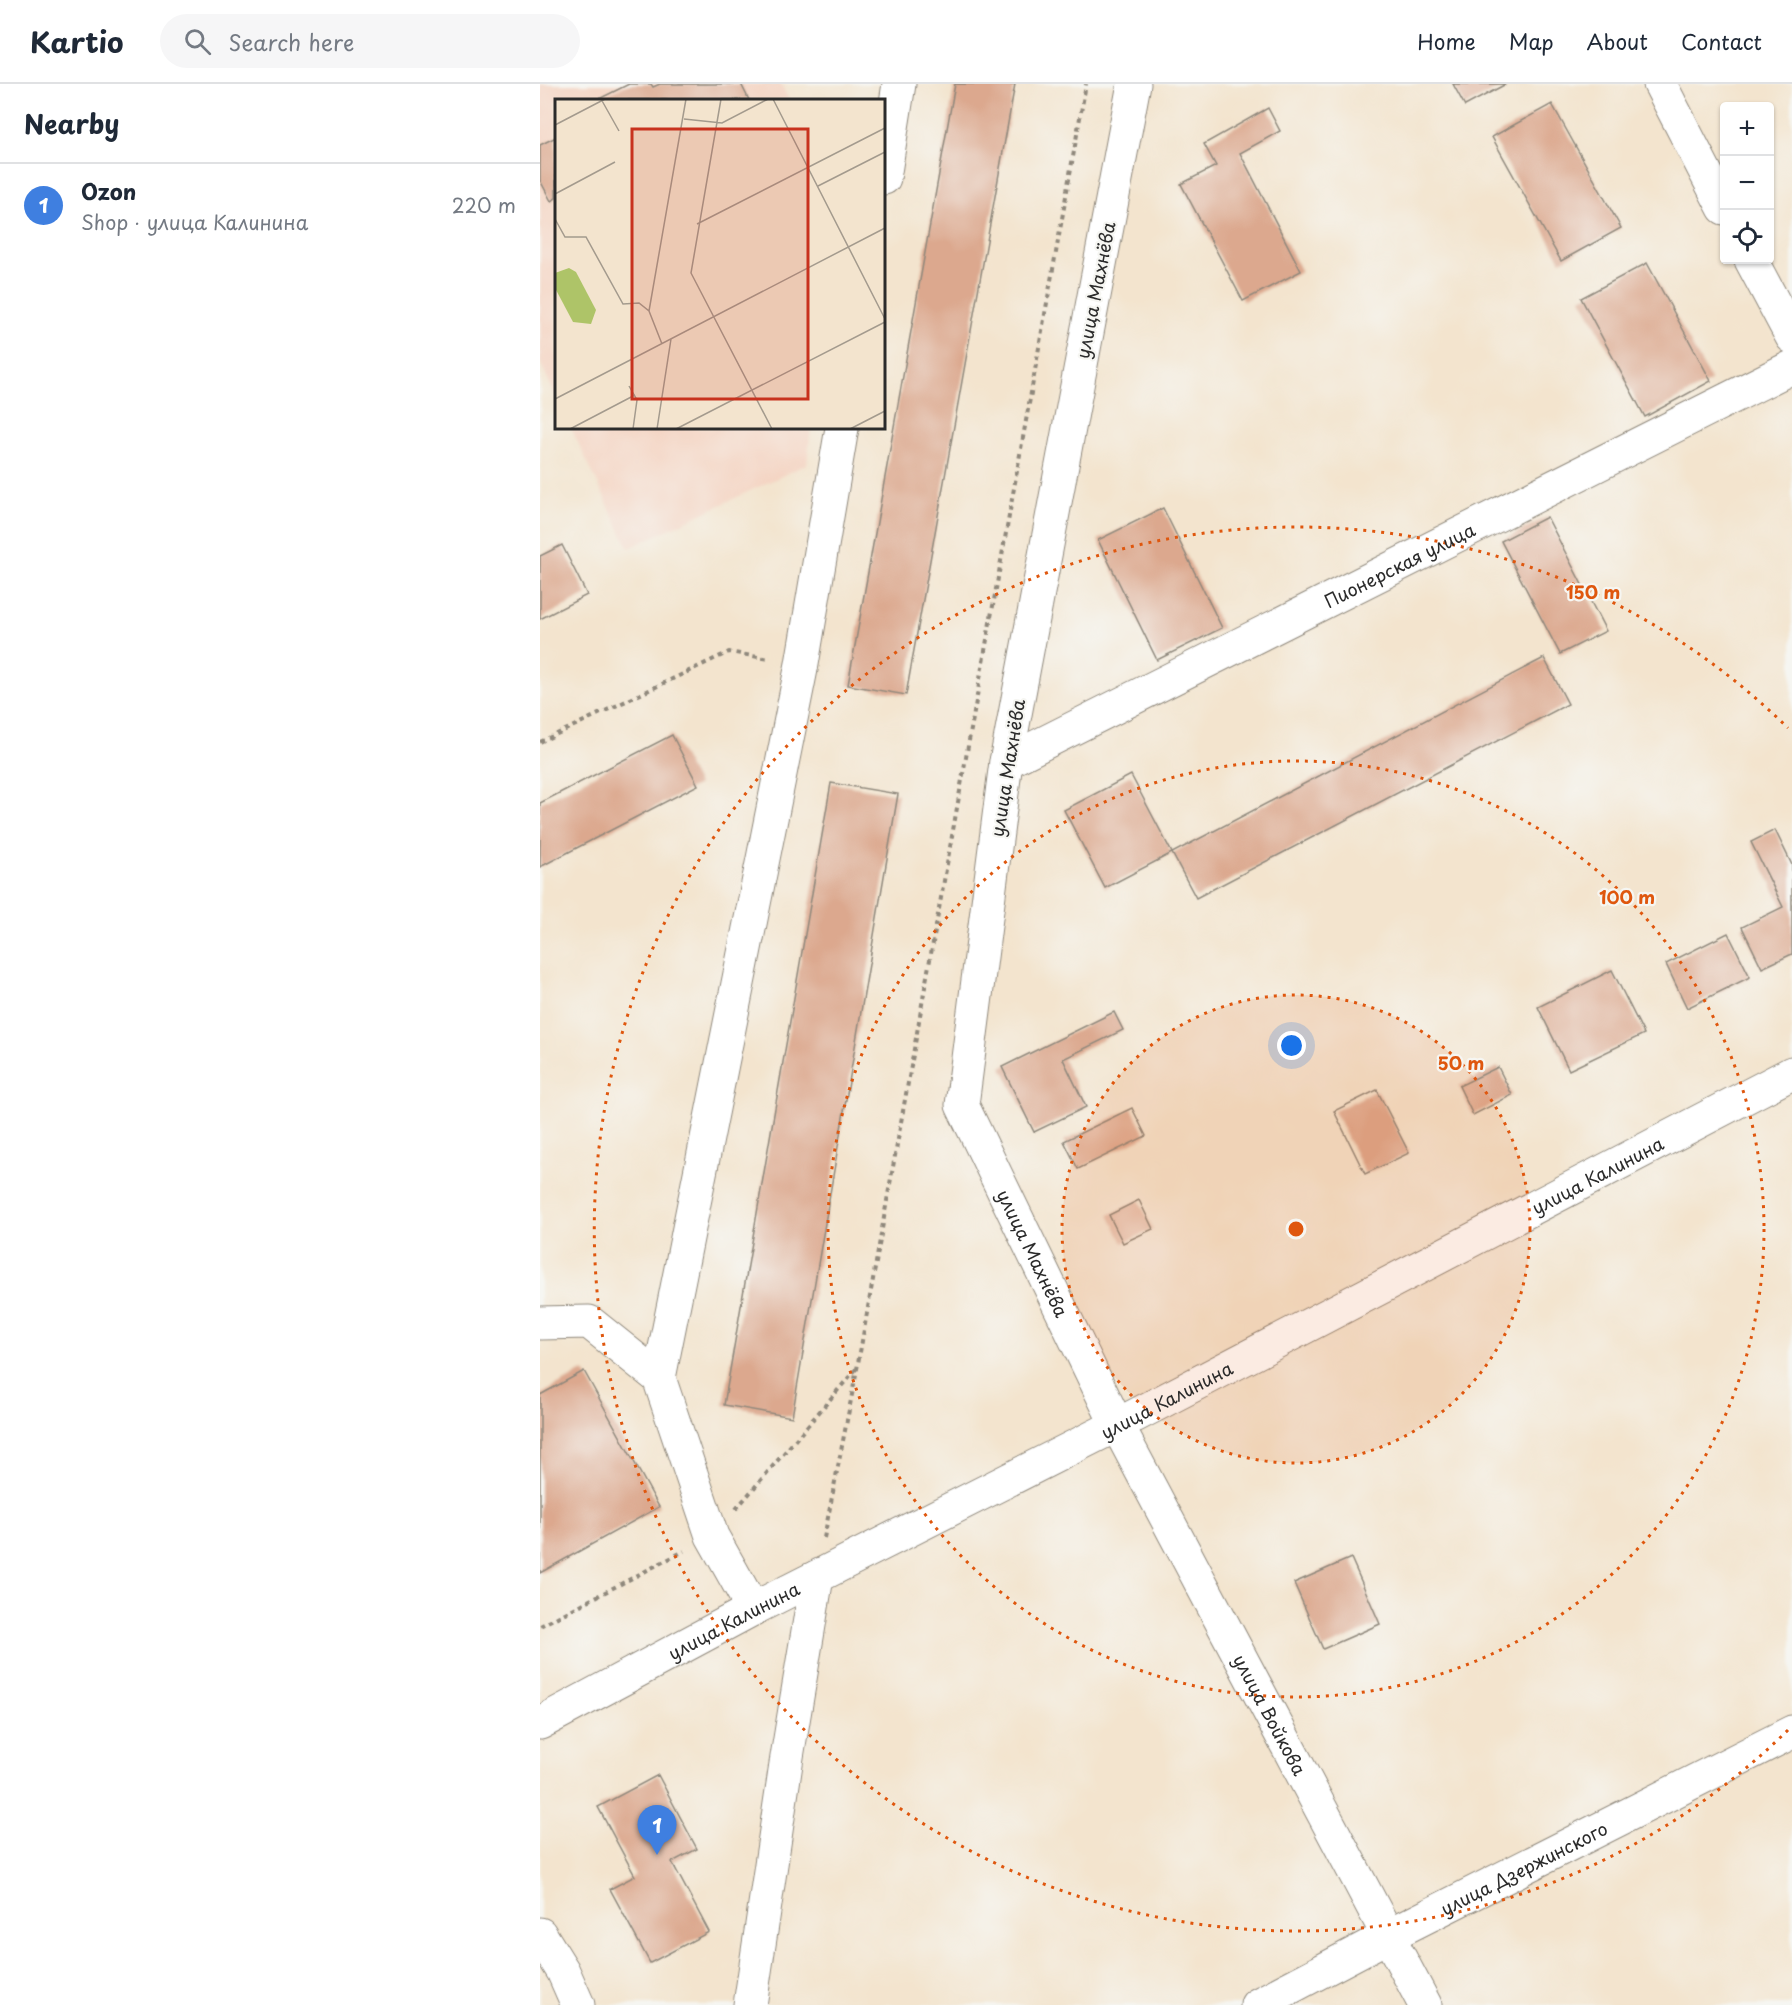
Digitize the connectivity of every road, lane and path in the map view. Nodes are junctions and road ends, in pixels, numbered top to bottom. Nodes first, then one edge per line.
1 (899, 84) edge
2 (1086, 84) edge
3 (1134, 84) edge
4 (1660, 84) edge
5 (885, 172) edge
6 (1720, 198) edge
7 (1754, 264) edge
8 (1792, 337) edge
9 (1792, 367) edge
10 (842, 429) edge
11 (802, 664) junction
12 (540, 742) edge
13 (1006, 762) junction
14 (1792, 1073) edge
15 (540, 1323) edge
16 (857, 1369) junction
17 (659, 1378) junction
18 (1117, 1425) junction
19 (712, 1536) junction
20 (817, 1577) junction
21 (753, 1609) junction
22 (540, 1626) edge
23 (540, 1723) edge
24 (1792, 1732) edge
25 (540, 1934) edge
26 (1388, 1936) junction
27 (551, 1977) edge
28 (578, 2005) edge
29 (750, 2005) edge
30 (1257, 2005) edge
31 (1425, 2005) edge

1 - 5 street
2 - 16 path
3 - 13 street, улица Махнёва
4 - 6 street
7 - 8 street
9 - 13 street, Пионерская улица
10 - 11 street
11 - 12 path
11 - 17 street
13 - 18 street, улица Махнёва
14 - 18 street, улица Калинина
15 - 17 street
16 - 19 path
16 - 20 path
17 - 19 street
18 - 20 street, улица Калинина
18 - 26 street, улица Войкова
19 - 21 street
19 - 22 path
20 - 21 street, улица Калинина
20 - 29 street
21 - 23 street, улица Калинина
24 - 26 street, улица Дзержинского
25 - 27 street
26 - 30 street, улица Дзержинского
26 - 31 street, улица Войкова
27 - 28 street

